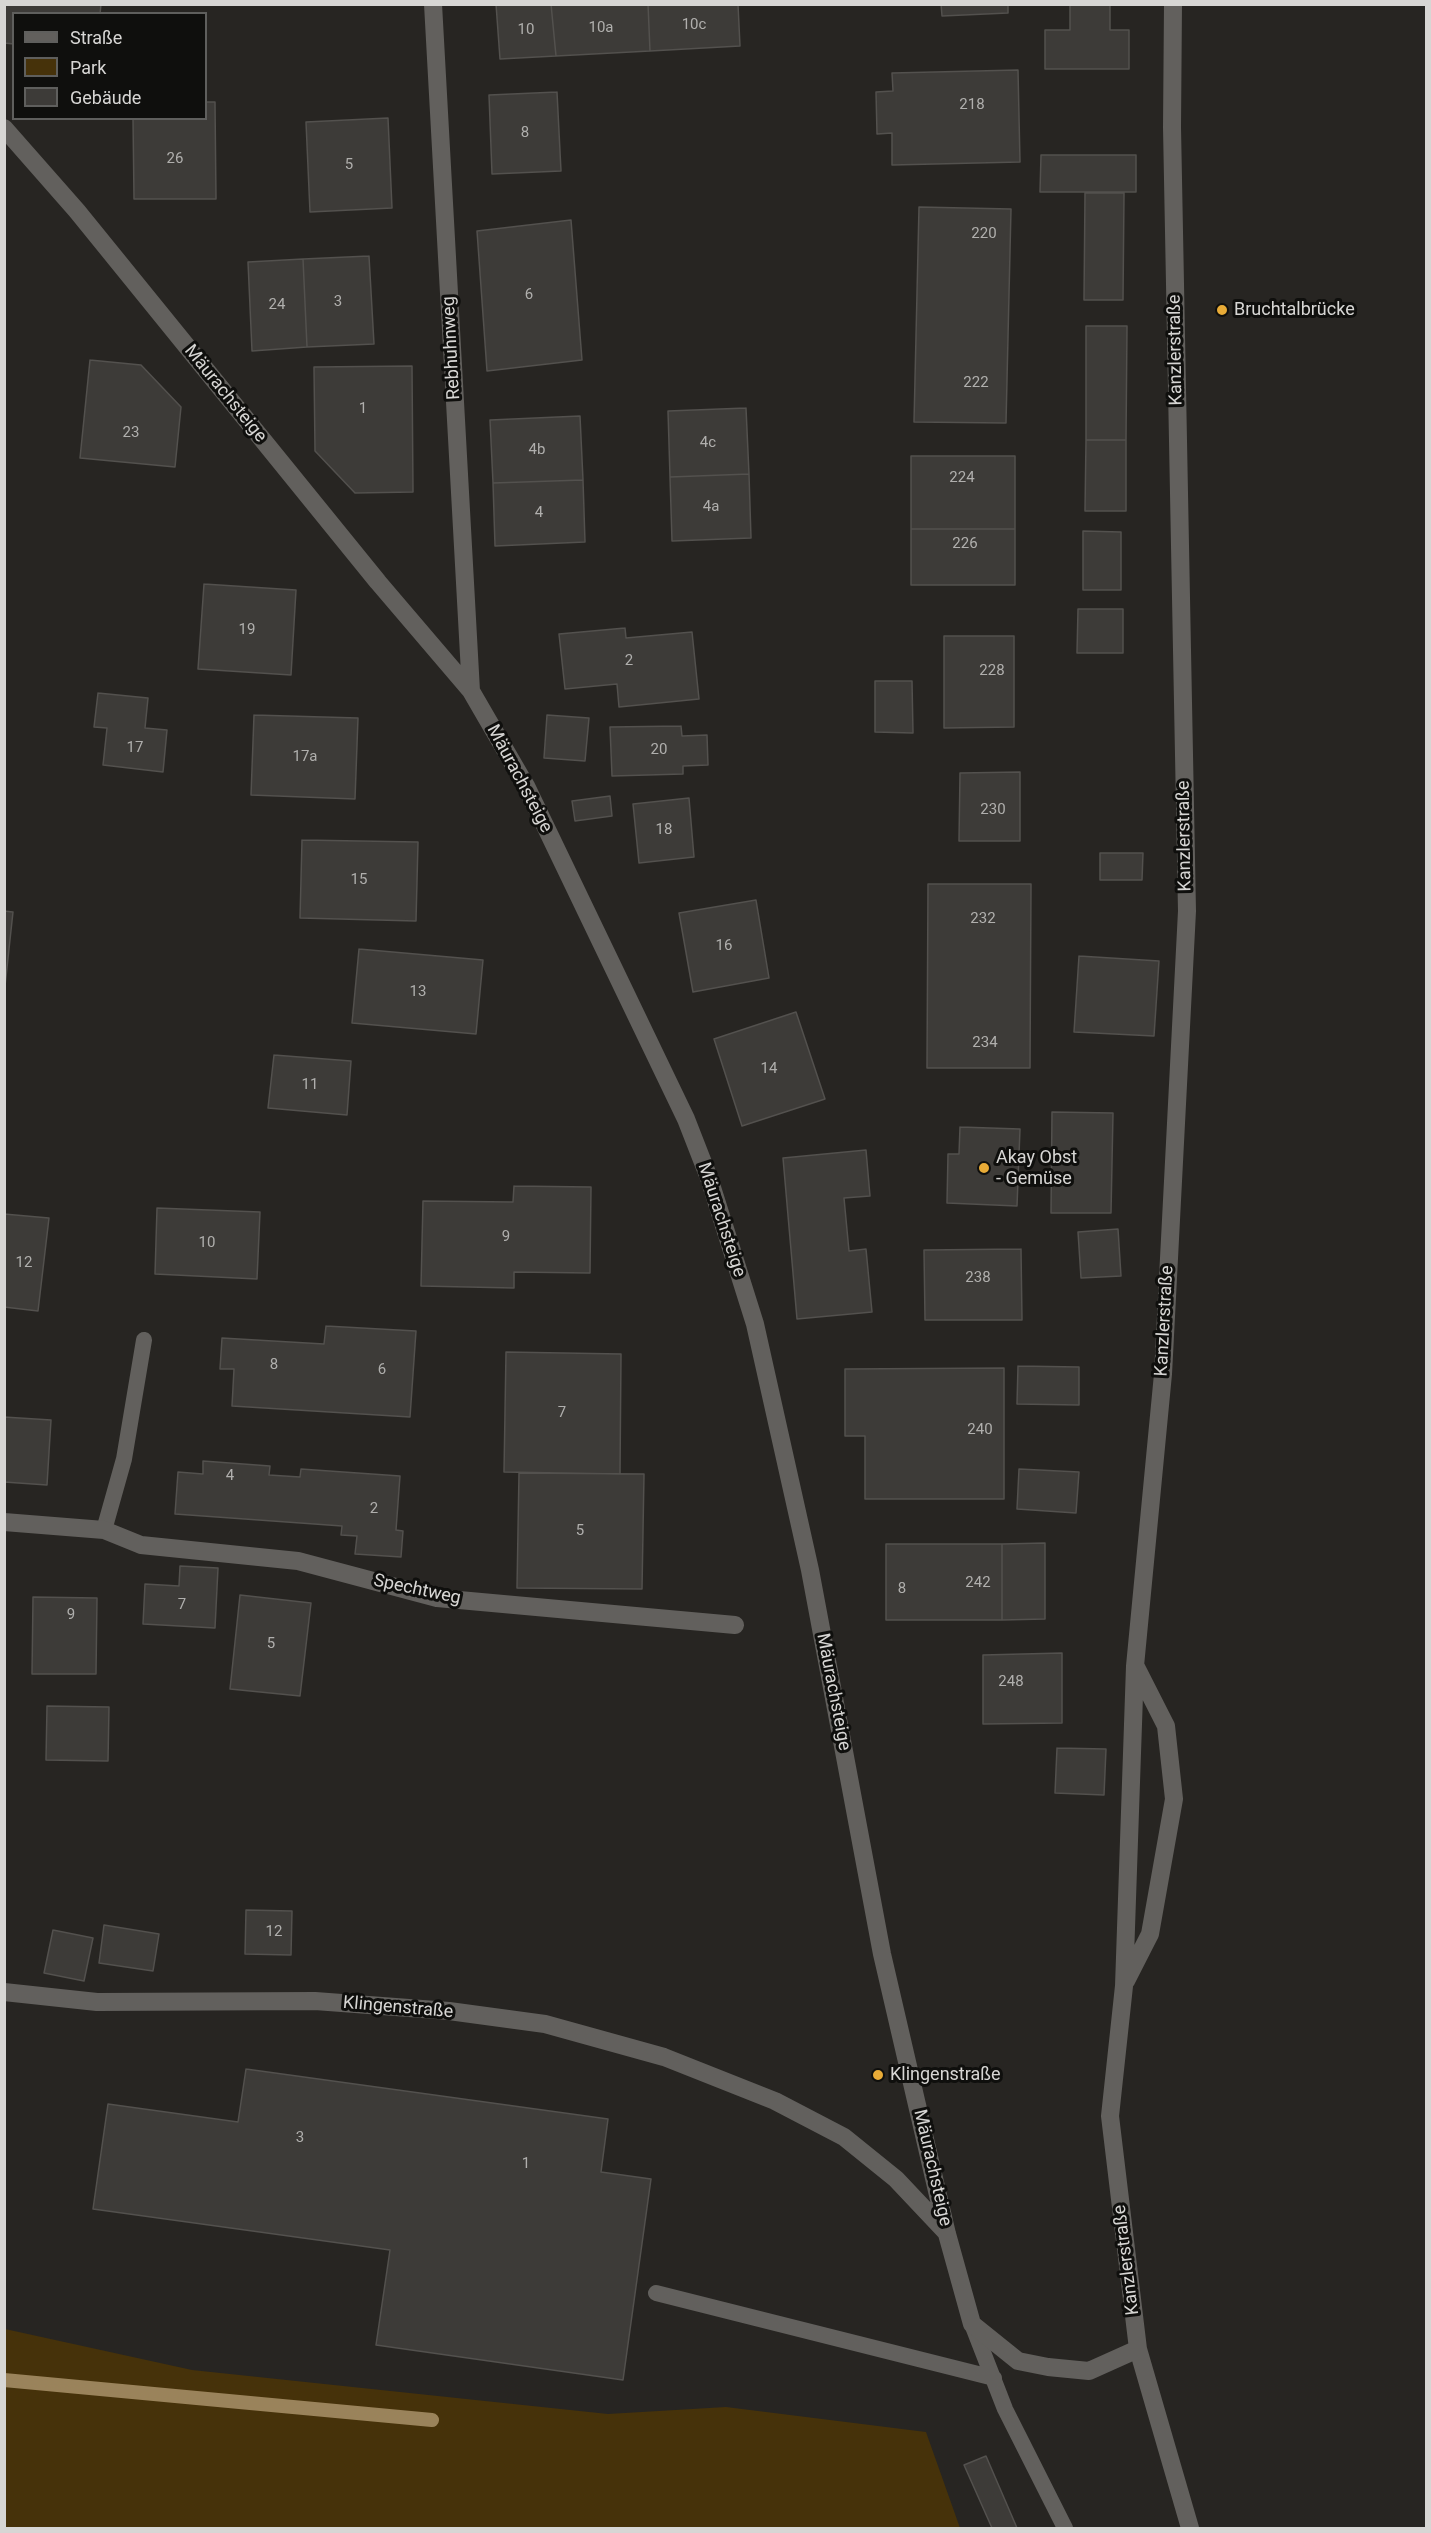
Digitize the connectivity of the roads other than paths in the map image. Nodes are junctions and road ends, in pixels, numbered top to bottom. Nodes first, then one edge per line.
1 (433, 4) edge
2 (1173, 4) edge
3 (4, 128) edge
4 (471, 691) junction
5 (144, 1340) dead end
6 (4, 1522) edge
7 (104, 1530) junction
8 (735, 1625) dead end
9 (1135, 1666) junction
10 (1124, 1986) junction
11 (4, 1992) edge
12 (947, 2234) junction
13 (656, 2293) dead end
14 (972, 2324) junction
15 (1138, 2349) junction
16 (994, 2378) junction
17 (1065, 2529) edge
18 (1190, 2529) edge

1 - 4 street, Rebhuhnweg
2 - 9 street, Kanzlerstraße
3 - 4 street, Mäurachsteige
4 - 12 street, Mäurachsteige
5 - 7 lane
6 - 7 street, Spechtweg
7 - 8 street, Spechtweg
9 - 10 street, Kanzlerstraße
9 - 10 street, Kanzlerstraße
10 - 15 street, Kanzlerstraße
11 - 12 street, Klingenstraße
12 - 14 street, Mäurachsteige
13 - 16 lane
14 - 15 street
14 - 16 lane
15 - 18 street, Kanzlerstraße
16 - 17 lane

